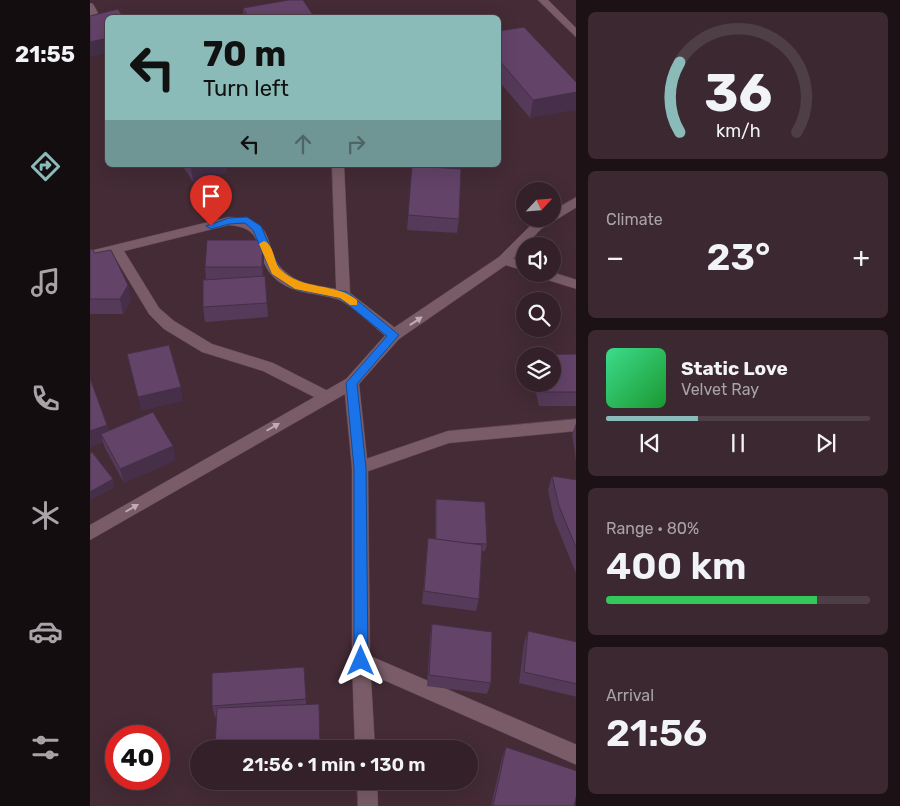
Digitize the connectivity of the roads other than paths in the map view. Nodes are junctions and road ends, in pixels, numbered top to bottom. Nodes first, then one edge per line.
1 (543, 0) edge
2 (90, 6) edge
3 (90, 17) edge
4 (576, 35) edge
5 (338, 167) edge
6 (576, 201) edge
7 (561, 210) edge
8 (535, 228) edge
9 (117, 250) junction
10 (90, 256) edge
11 (504, 260) junction
12 (516, 265) edge
13 (561, 280) edge
14 (576, 285) edge
15 (343, 295) junction
16 (394, 335) junction
17 (351, 383) junction
18 (327, 397) junction
19 (576, 425) edge
20 (360, 468) junction
21 (90, 532) edge
22 (361, 661) junction
23 (365, 740) edge
24 (576, 755) edge
25 (367, 790) edge
26 (368, 806) edge

1 - 4 street
2 - 3 street
5 - 15 street
6 - 7 street
8 - 11 street
9 - 10 street
9 - 15 street
9 - 18 street
11 - 12 street
16 -> 11 street
13 - 14 street
15 - 16 street
16 - 17 street
17 - 18 street
17 - 20 street
21 -> 18 street
19 - 20 street
20 - 22 street
22 - 23 street
22 - 24 street
25 - 26 street

